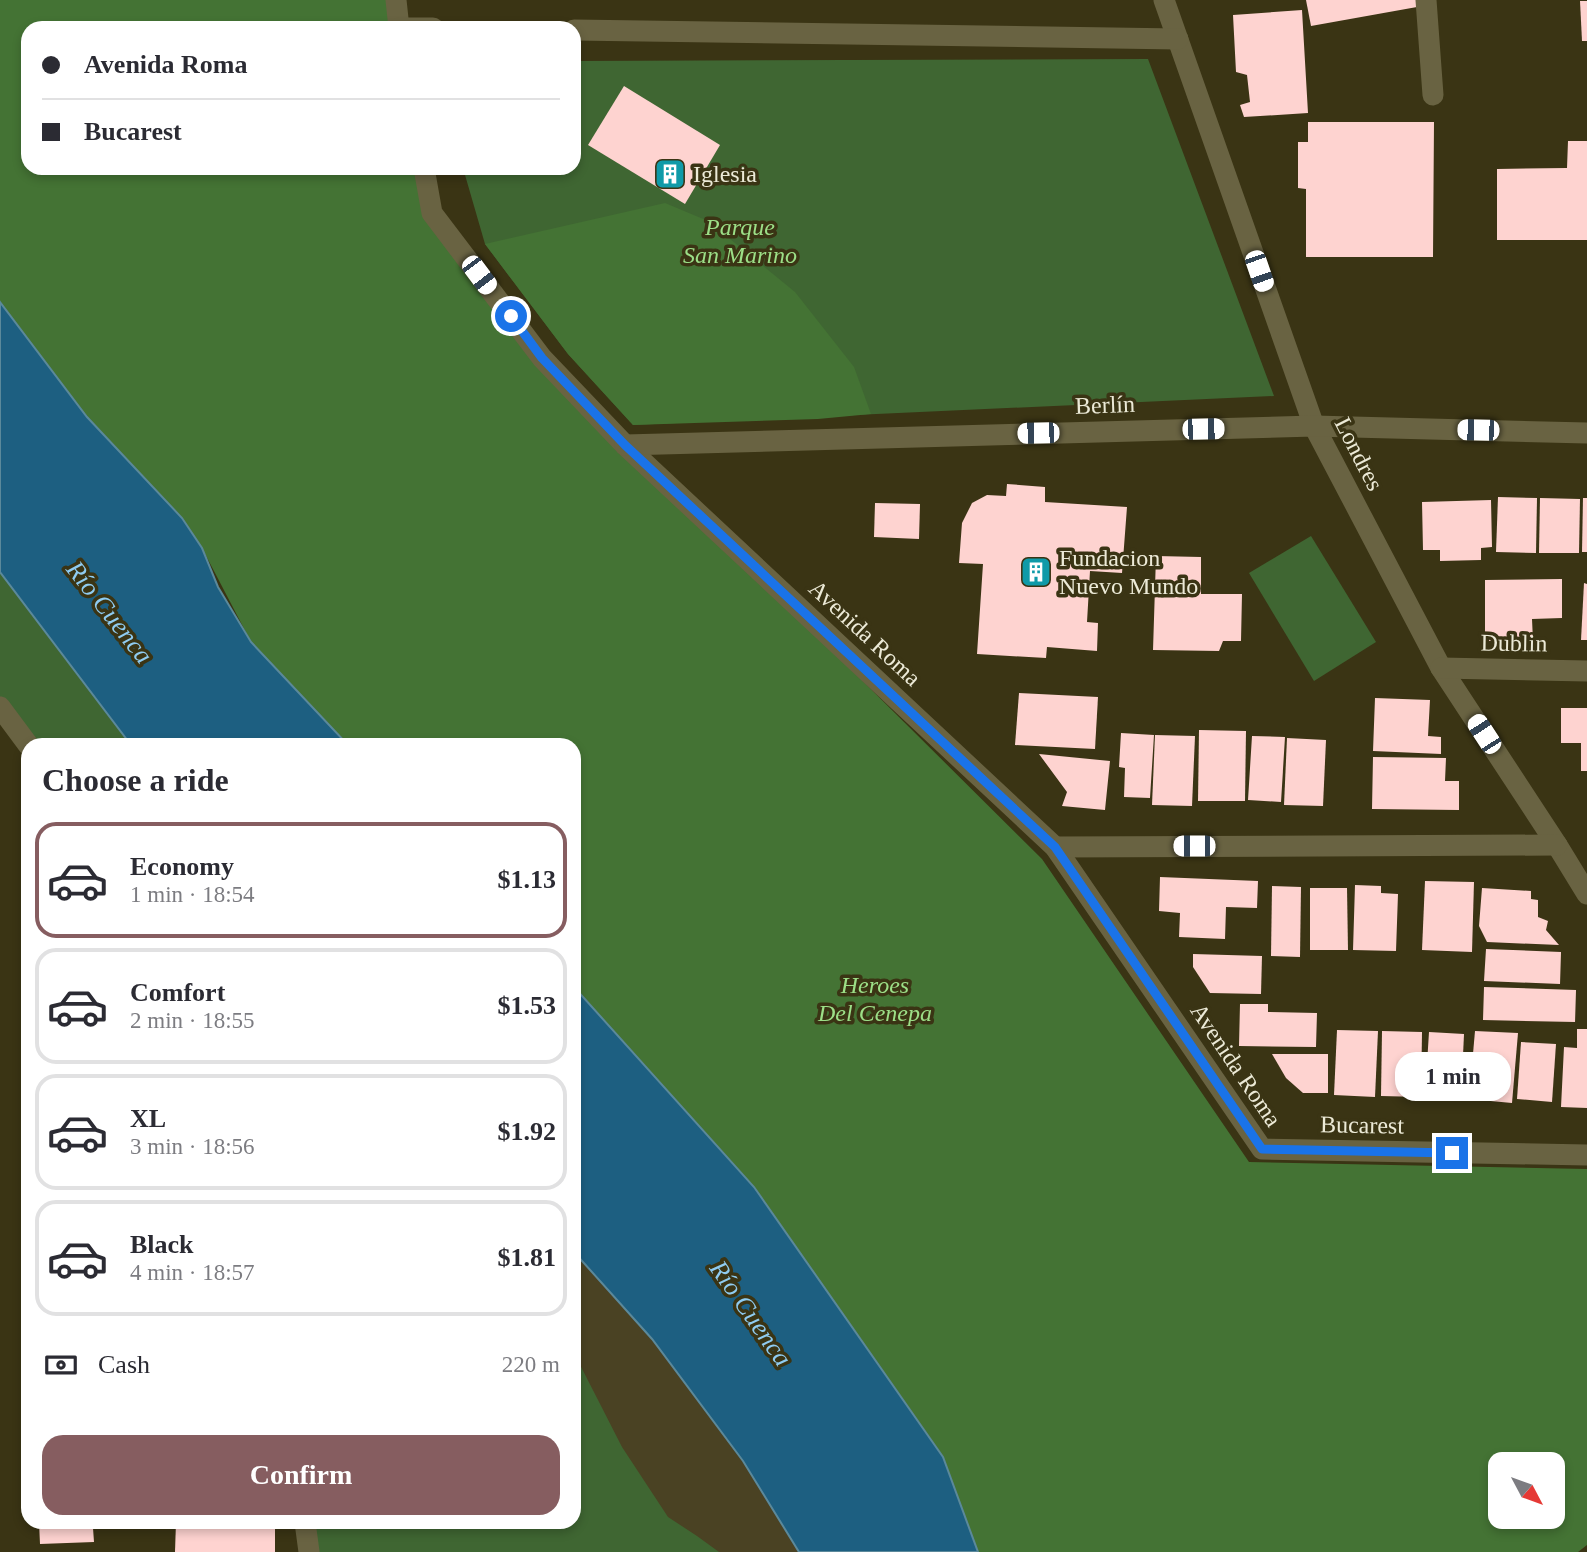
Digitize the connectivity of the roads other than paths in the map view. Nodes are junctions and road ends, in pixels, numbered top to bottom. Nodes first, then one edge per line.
1 (396, 0) edge
2 (1164, 0) edge
3 (1426, 0) edge
4 (398, 21) edge
5 (581, 30) edge
6 (1178, 39) junction
7 (1433, 94) dead end
8 (425, 175) edge
9 (1314, 426) junction
10 (1587, 433) edge
11 (625, 445) junction
12 (1441, 668) junction
13 (1587, 671) edge
14 (0, 707) edge
15 (23, 738) edge
16 (1556, 845) junction
17 (1055, 847) junction
18 (1587, 894) edge
19 (1262, 1149) joint
20 (1587, 1155) edge
21 (306, 1529) edge
22 (309, 1552) edge

1 - 4 street
2 - 6 street, Londres
3 - 7 street
5 - 6 street
6 - 9 street, Londres
8 - 11 street, Avenida Roma
9 - 10 street, Berlín
9 - 11 street, Berlín
9 - 12 street, Londres
11 - 17 street, Avenida Roma
12 - 13 street, Dublin
12 - 16 street, Londres
14 - 15 street
16 - 17 street
16 - 18 street, Londres
17 - 19 street, Avenida Roma
19 - 20 street, Bucarest
21 - 22 street

